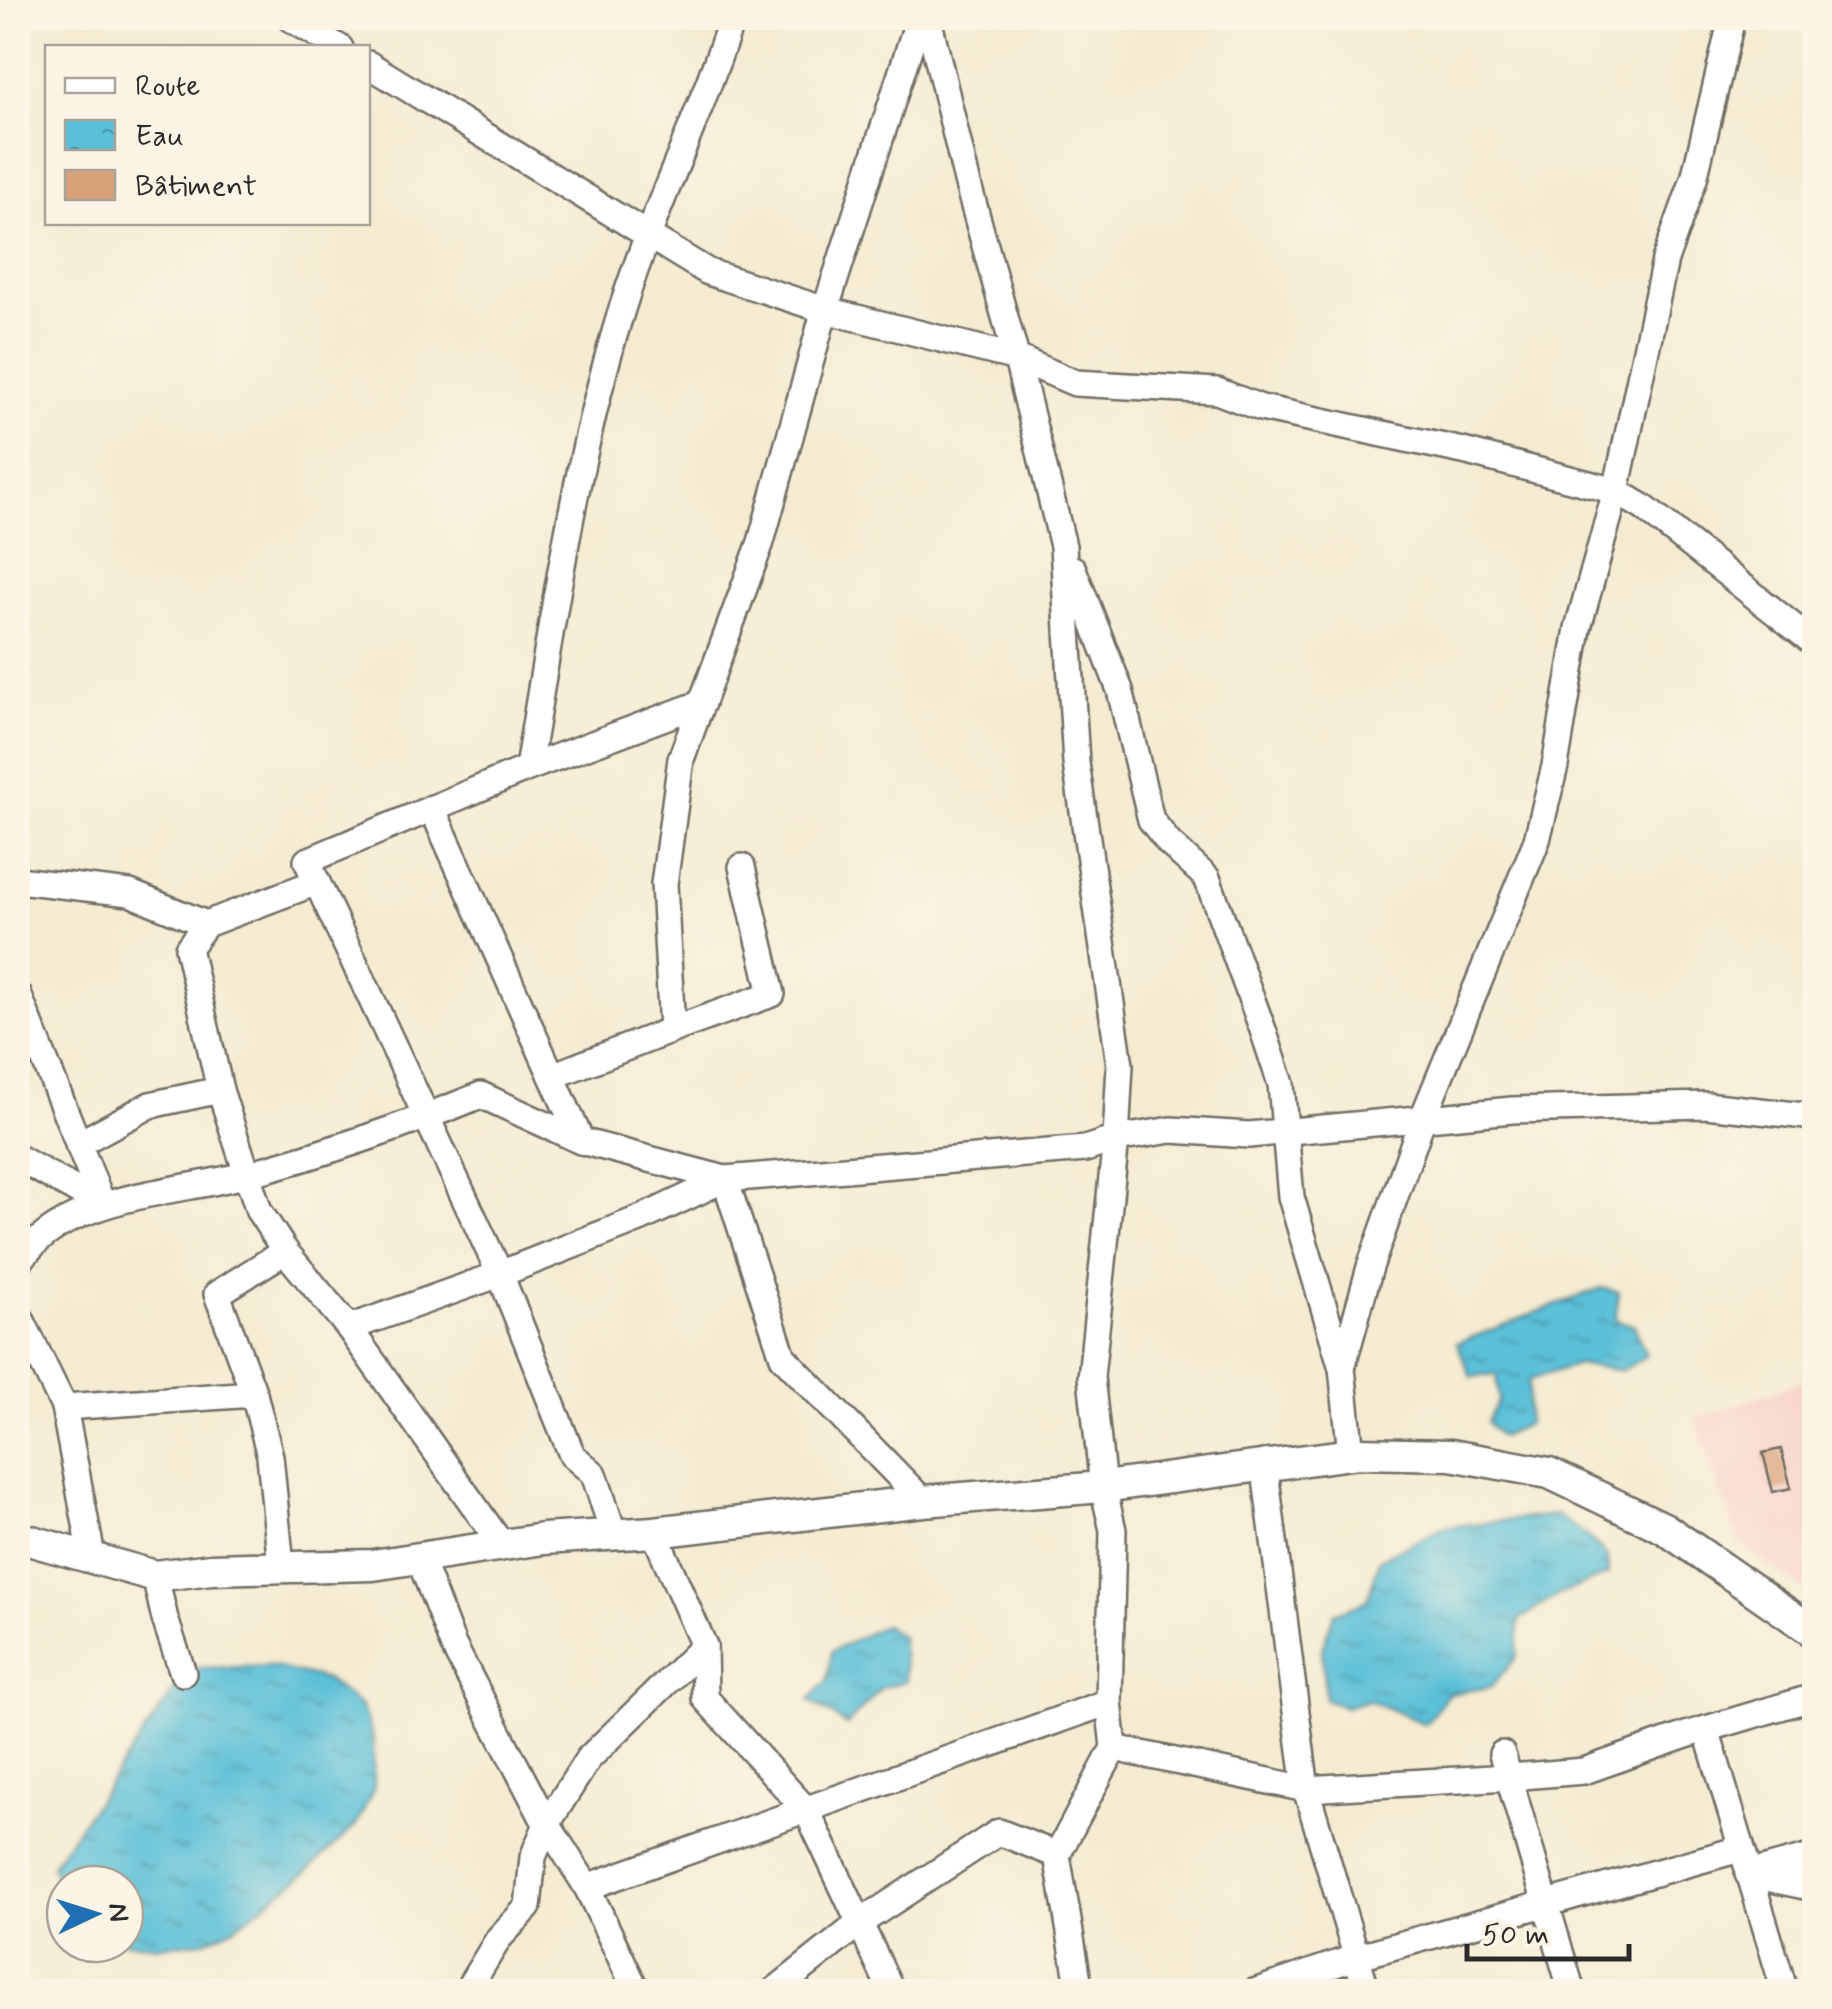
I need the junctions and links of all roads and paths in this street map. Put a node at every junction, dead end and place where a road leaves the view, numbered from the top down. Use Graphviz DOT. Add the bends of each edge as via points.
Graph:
graph roads {
  1 [pos="290,18"];
  2 [pos="732,18"];
  3 [pos="919,18"];
  4 [pos="928,18"];
  5 [pos="1732,18"];
  6 [pos="335,45"];
  7 [pos="370,65"];
  8 [pos="647,233"];
  9 [pos="825,310"];
  10 [pos="1017,358"];
  11 [pos="1616,492"];
  12 [pos="1064,546"];
  13 [pos="1814,643"];
  14 [pos="702,703"];
  15 [pos="528,768"];
  16 [pos="432,808"];
  17 [pos="742,867"];
  18 [pos="18,880"];
  19 [pos="317,882"];
  20 [pos="206,924"];
  21 [pos="18,994"];
  22 [pos="672,1030"];
  23 [pos="552,1076"];
  24 [pos="220,1090"];
  25 [pos="1814,1116"];
  26 [pos="428,1117"];
  27 [pos="1422,1120"];
  28 [pos="1288,1132"];
  29 [pos="1116,1139"];
  30 [pos="582,1141"];
  31 [pos="78,1144"];
  32 [pos="18,1158"];
  33 [pos="247,1175"];
  34 [pos="725,1180"];
  35 [pos="103,1205"];
  36 [pos="285,1251"];
  37 [pos="18,1264"];
  38 [pos="500,1274"];
  39 [pos="18,1312"];
  40 [pos="349,1328"];
  41 [pos="1342,1368"];
  42 [pos="254,1394"];
  43 [pos="64,1407"];
  44 [pos="1351,1454"];
  45 [pos="1264,1463"];
  46 [pos="1103,1487"];
  47 [pos="923,1502"];
  48 [pos="654,1532"];
  49 [pos="614,1535"];
  50 [pos="18,1537"];
  51 [pos="501,1544"];
  52 [pos="92,1556"];
  53 [pos="420,1560"];
  54 [pos="280,1566"];
  55 [pos="155,1576"];
  56 [pos="1814,1632"];
  57 [pos="704,1646"];
  58 [pos="183,1673"];
  59 [pos="1814,1697"];
  60 [pos="1108,1702"];
  61 [pos="1706,1729"];
  62 [pos="1114,1748"];
  63 [pos="1505,1766"];
  64 [pos="1306,1790"];
  65 [pos="807,1811"];
  66 [pos="547,1824"];
  67 [pos="1740,1849"];
  68 [pos="1057,1856"];
  69 [pos="1814,1856"];
  70 [pos="1748,1874"];
  71 [pos="587,1886"];
  72 [pos="1814,1888"];
  73 [pos="1547,1906"];
  74 [pos="861,1922"];
  75 [pos="1356,1957"];
  76 [pos="466,1992"];
  77 [pos="636,1992"];
  78 [pos="774,1992"];
  79 [pos="892,1992"];
  80 [pos="1080,1992"];
  81 [pos="1254,1992"];
  82 [pos="1367,1992"];
  83 [pos="1572,1992"];
  84 [pos="1785,1992"];
  1 -- 6 [label="street"];
  2 -- 8 [label="street"];
  3 -- 9 [label="street"];
  4 -- 10 [label="street"];
  5 -- 11 [label="street" via="1694,179 1666,260"];
  7 -- 8 [label="street"];
  8 -- 9 [label="street" via="708,272"];
  8 -- 15 [label="street" via="580,467"];
  9 -- 10 [label="street"];
  9 -- 14 [label="street" via="761,542"];
  10 -- 11 [label="street" via="1076,383 1217,392"];
  10 -- 12 [label="street"];
  11 -- 13 [label="street"];
  11 -- 27 [label="street" via="1578,628 1537,840"];
  12 -- 28 [label="street" via="1120,690 1151,820 1207,878 1281,1084"];
  12 -- 29 [label="street" via="1076,763 1120,1066"];
  14 -- 15 [label="street"];
  14 -- 22 [label="street" via="681,759 664,884"];
  15 -- 16 [label="street"];
  16 -- 19 [label="street" via="307,861"];
  16 -- 23 [label="street"];
  17 -- 22 [label="street" via="772,994"];
  18 -- 20 [label="street" via="130,893"];
  19 -- 20 [label="street"];
  19 -- 26 [label="street"];
  20 -- 24 [label="street" via="188,948"];
  21 -- 31 [label="street"];
  22 -- 23 [label="street"];
  23 -- 30 [label="street"];
  24 -- 31 [label="street" via="150,1105"];
  24 -- 33 [label="street"];
  25 -- 27 [label="street" via="1706,1105 1512,1110"];
  26 -- 30 [label="street" via="480,1095"];
  26 -- 33 [label="street"];
  26 -- 38 [label="street"];
  27 -- 28 [label="street"];
  27 -- 41 [label="street"];
  28 -- 29 [label="street" via="1171,1130"];
  28 -- 41 [label="street" via="1292,1197"];
  29 -- 34 [label="street" via="1085,1148"];
  29 -- 46 [label="street" via="1091,1376"];
  30 -- 34 [label="street"];
  31 -- 35 [label="street"];
  32 -- 35 [label="street"];
  33 -- 35 [label="street"];
  33 -- 36 [label="street" via="258,1211"];
  34 -- 38 [label="street"];
  34 -- 47 [label="street" via="783,1357"];
  35 -- 37 [label="street" via="44,1234"];
  36 -- 40 [label="street"];
  36 -- 42 [label="street" via="217,1294"];
  38 -- 40 [label="street"];
  38 -- 49 [label="street" via="572,1455 594,1474"];
  39 -- 43 [label="street"];
  40 -- 51 [label="street"];
  41 -- 44 [label="street"];
  42 -- 43 [label="street"];
  42 -- 54 [label="street" via="270,1456"];
  43 -- 52 [label="street"];
  44 -- 45 [label="street"];
  44 -- 56 [label="street" via="1451,1455 1550,1473 1664,1528"];
  45 -- 46 [label="street"];
  45 -- 64 [label="street"];
  46 -- 47 [label="street"];
  46 -- 60 [label="street" via="1114,1530"];
  47 -- 48 [label="street"];
  48 -- 49 [label="street"];
  48 -- 57 [label="street"];
  49 -- 51 [label="street"];
  50 -- 52 [label="street"];
  51 -- 53 [label="street"];
  52 -- 55 [label="street"];
  53 -- 54 [label="street"];
  53 -- 66 [label="street" via="453,1645"];
  54 -- 55 [label="street"];
  55 -- 58 [label="street"];
  57 -- 65 [label="street" via="705,1698"];
  57 -- 66 [label="street" via="588,1759"];
  59 -- 61 [label="street"];
  60 -- 62 [label="street"];
  60 -- 65 [label="street"];
  61 -- 63 [label="street" via="1584,1772"];
  61 -- 67 [label="street"];
  62 -- 64 [label="street"];
  62 -- 68 [label="street"];
  63 -- 64 [label="street"];
  63 -- 73 [label="street"];
  64 -- 75 [label="street"];
  65 -- 71 [label="street"];
  65 -- 74 [label="street"];
  66 -- 71 [label="street"];
  66 -- 76 [label="street" via="533,1857 528,1906"];
  67 -- 70 [label="street"];
  67 -- 73 [label="street"];
  68 -- 74 [label="street" via="999,1832"];
  68 -- 80 [label="street"];
  69 -- 70 [label="street"];
  70 -- 72 [label="street"];
  70 -- 84 [label="street"];
  71 -- 77 [label="street"];
  73 -- 75 [label="street"];
  73 -- 83 [label="street"];
  74 -- 78 [label="street"];
  74 -- 79 [label="street"];
  75 -- 81 [label="street"];
  75 -- 82 [label="street"];
}
